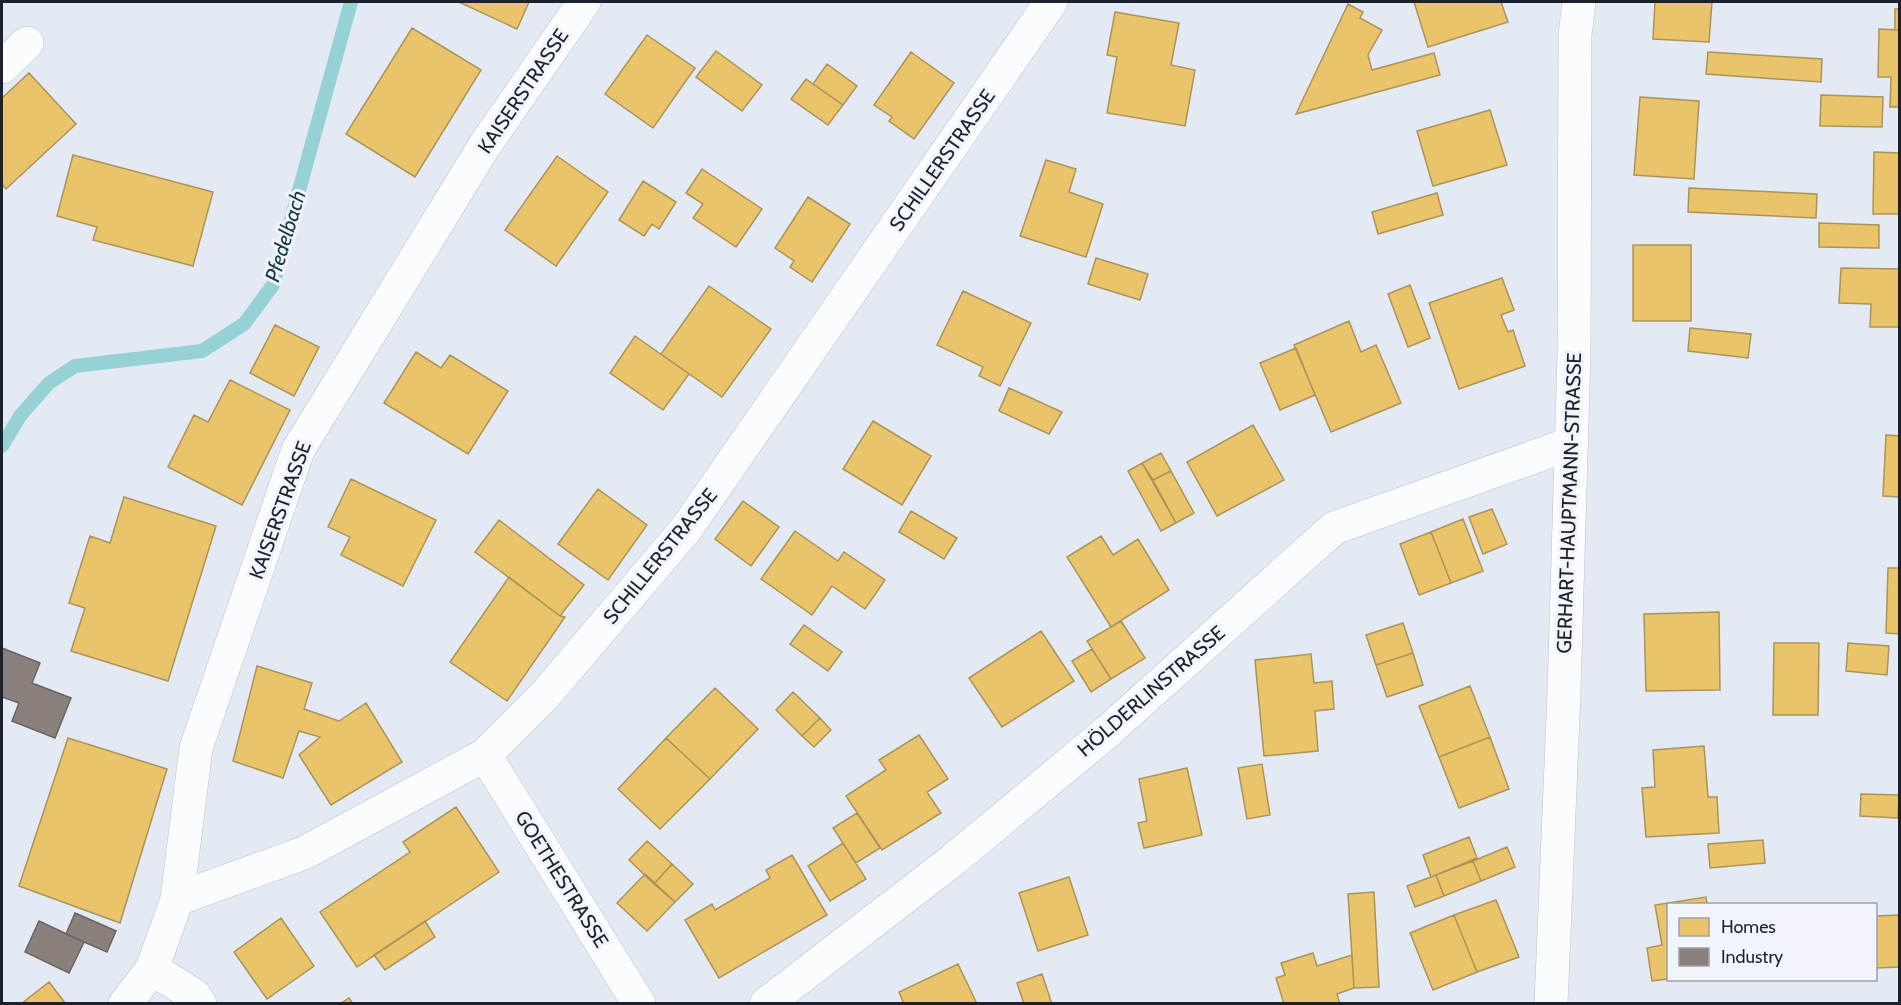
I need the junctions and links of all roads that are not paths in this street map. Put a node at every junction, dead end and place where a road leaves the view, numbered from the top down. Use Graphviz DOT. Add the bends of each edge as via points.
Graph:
graph roads {
  1 [pos="584,2"];
  2 [pos="1051,2"];
  3 [pos="1579,2"];
  4 [pos="27,43"];
  5 [pos="2,67"];
  6 [pos="1570,444"];
  7 [pos="485,755"];
  8 [pos="177,898"];
  9 [pos="152,969"];
  10 [pos="125,1004"];
  11 [pos="200,1004"];
  12 [pos="639,1004"];
  13 [pos="766,1004"];
  14 [pos="1551,1004"];
  1 -- 8 [label="street, KAISERSTRASSE" via="485,145 298,450 196,748"];
  2 -- 7 [label="street, SCHILLERSTRASSE" via="686,529 544,695"];
  3 -- 6 [label="street, GERHART-HAUPTMANN-STRASSE" via="1575,35"];
  4 -- 5 [label="street"];
  6 -- 13 [label="street, HÖLDERLINSTRASSE" via="1334,528 1107,732 953,860"];
  6 -- 14 [label="street, GERHART-HAUPTMANN-STRASSE"];
  7 -- 8 [label="street, SCHILLERSTRASSE" via="304,853"];
  7 -- 12 [label="street, GOETHESTRASSE"];
  8 -- 9 [label="street, KAISERSTRASSE"];
  9 -- 10 [label="street, KAISERSTRASSE"];
  9 -- 11 [label="street" via="194,995"];
}
